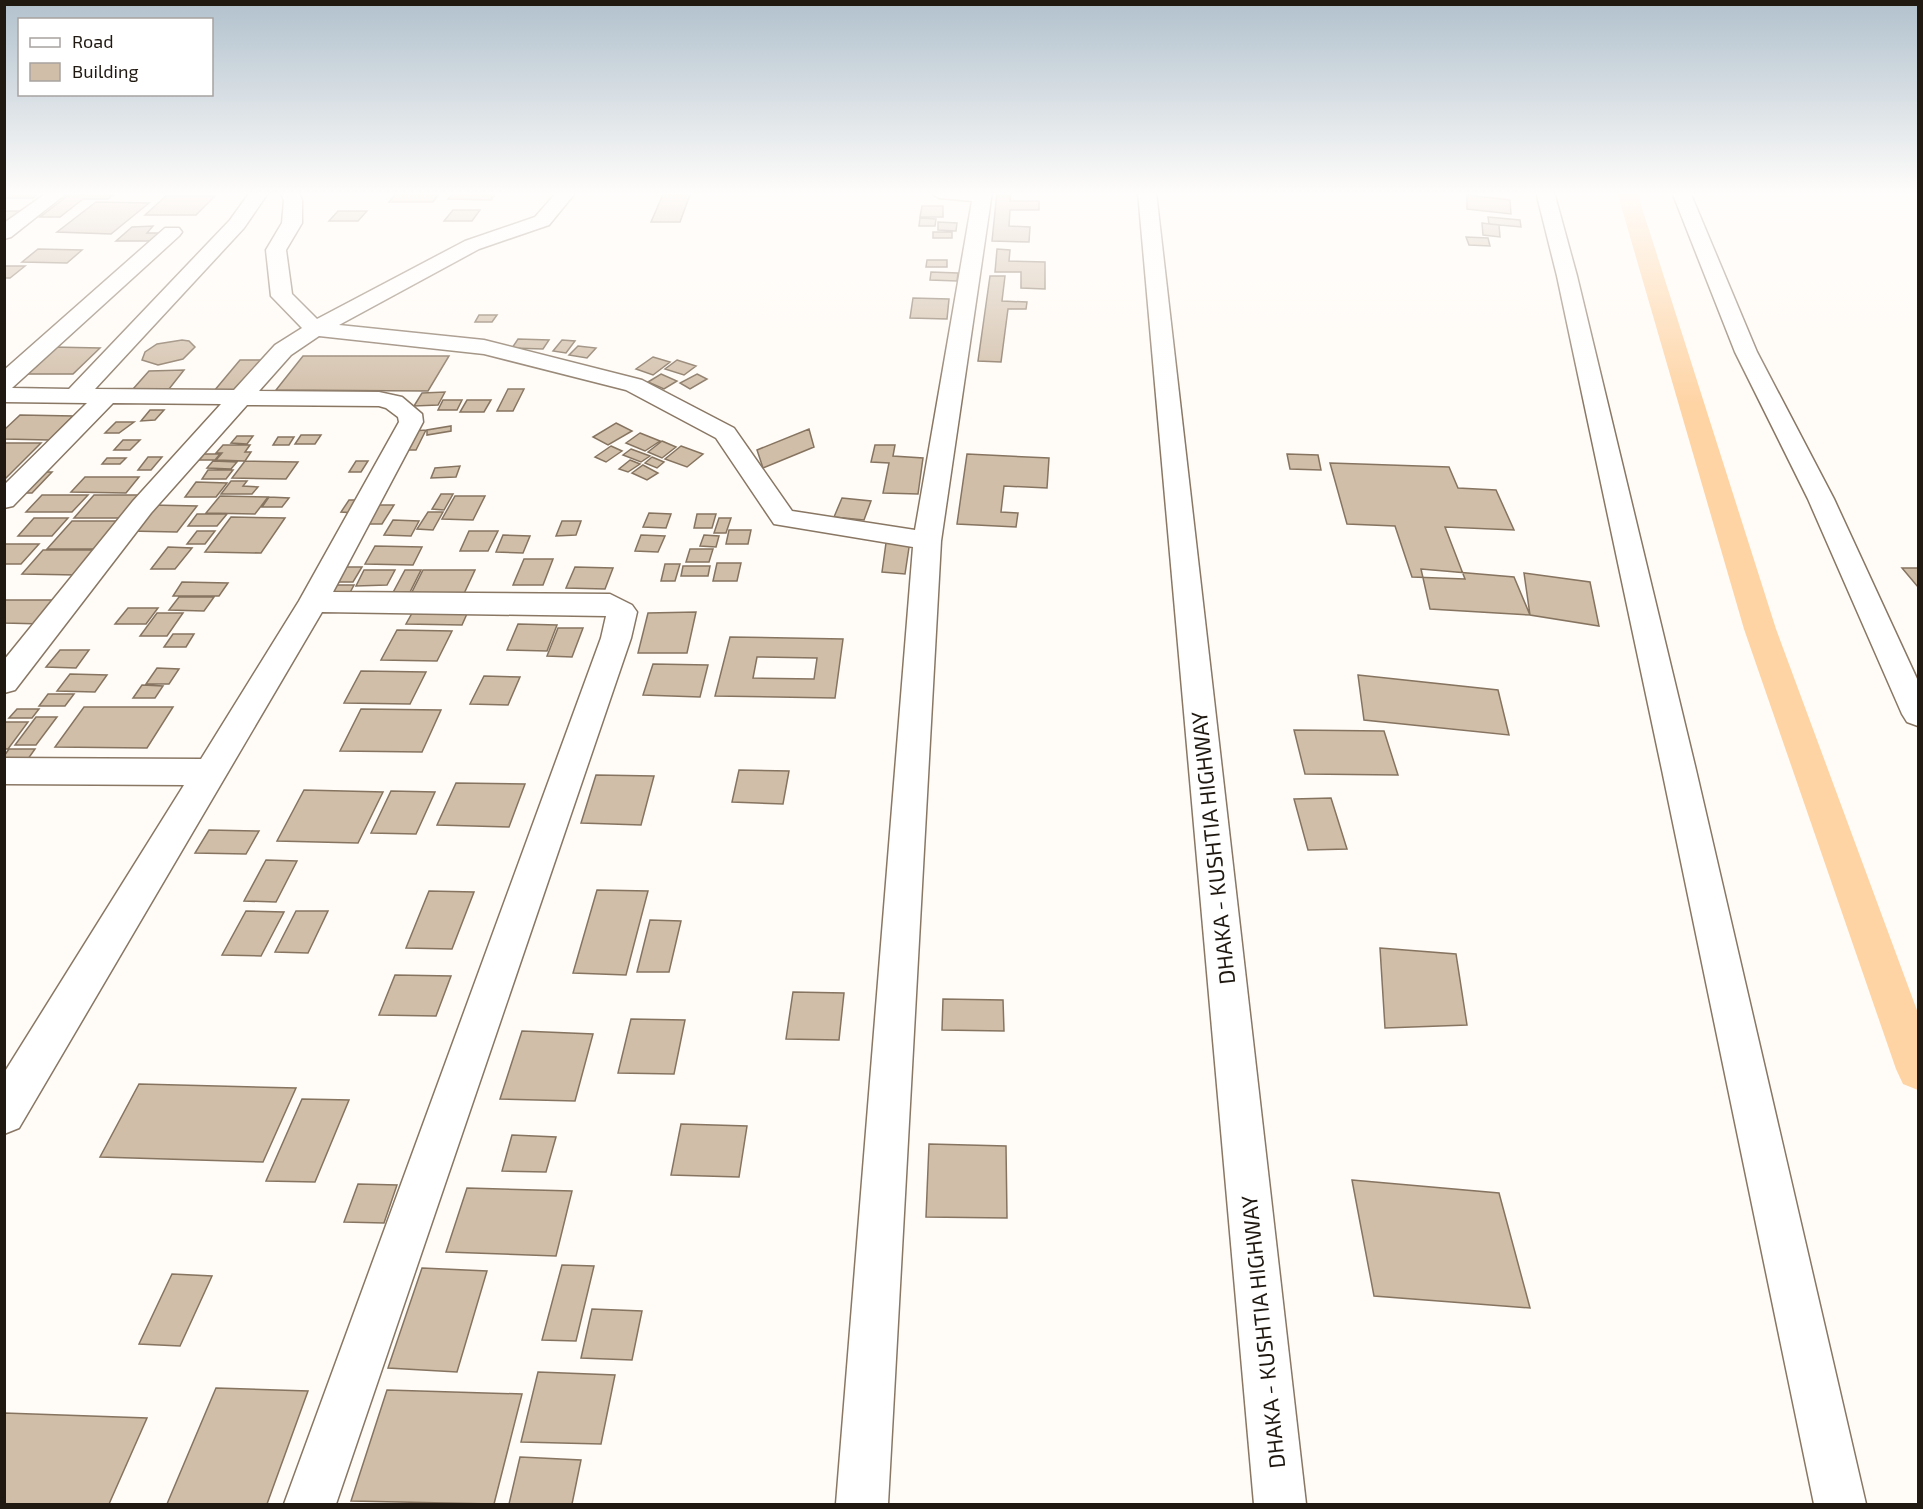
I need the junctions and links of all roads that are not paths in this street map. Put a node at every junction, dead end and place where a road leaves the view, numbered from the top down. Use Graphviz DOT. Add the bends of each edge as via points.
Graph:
graph roads {
  1 [pos="138,262"];
  2 [pos="201,262"];
  3 [pos="278,262"];
  4 [pos="439,262"];
  5 [pos="971,262"];
  6 [pos="1154,262"];
  7 [pos="1563,262"];
  8 [pos="1710,262"];
  9 [pos="315,329"];
  10 [pos="4,383"];
  11 [pos="4,395"];
  12 [pos="75,396"];
  13 [pos="107,396"];
  14 [pos="239,397"];
  15 [pos="4,500"];
  16 [pos="927,541"];
  17 [pos="313,602"];
  18 [pos="4,682"];
  19 [pos="1918,714"];
  20 [pos="4,771"];
  21 [pos="210,771"];
  22 [pos="4,1113"];
  23 [pos="310,1504"];
  24 [pos="862,1504"];
  25 [pos="1280,1504"];
  26 [pos="1840,1504"];
  1 -- 10 [label="street"];
  2 -- 12 [label="street"];
  3 -- 9 [label="street" via="282,296"];
  4 -- 9 [label="street"];
  5 -- 16 [label="street"];
  6 -- 25 [label="street, DHAKA - KUSHTIA HIGHWAY"];
  7 -- 26 [label="street"];
  8 -- 19 [label="street" via="1746,352 1821,499"];
  9 -- 14 [label="street" via="276,356"];
  9 -- 16 [label="street" via="484,347 634,385 724,433 783,518"];
  11 -- 12 [label="street"];
  12 -- 13 [label="street"];
  13 -- 14 [label="street"];
  13 -- 15 [label="street"];
  14 -- 17 [label="street" via="379,399 394,402 410,414 411,422 390,463"];
  14 -- 18 [label="street" via="142,507"];
  16 -- 24 [label="street"];
  17 -- 21 [label="street"];
  17 -- 23 [label="street" via="610,604 622,612"];
  20 -- 21 [label="street"];
  21 -- 22 [label="street"];
}
